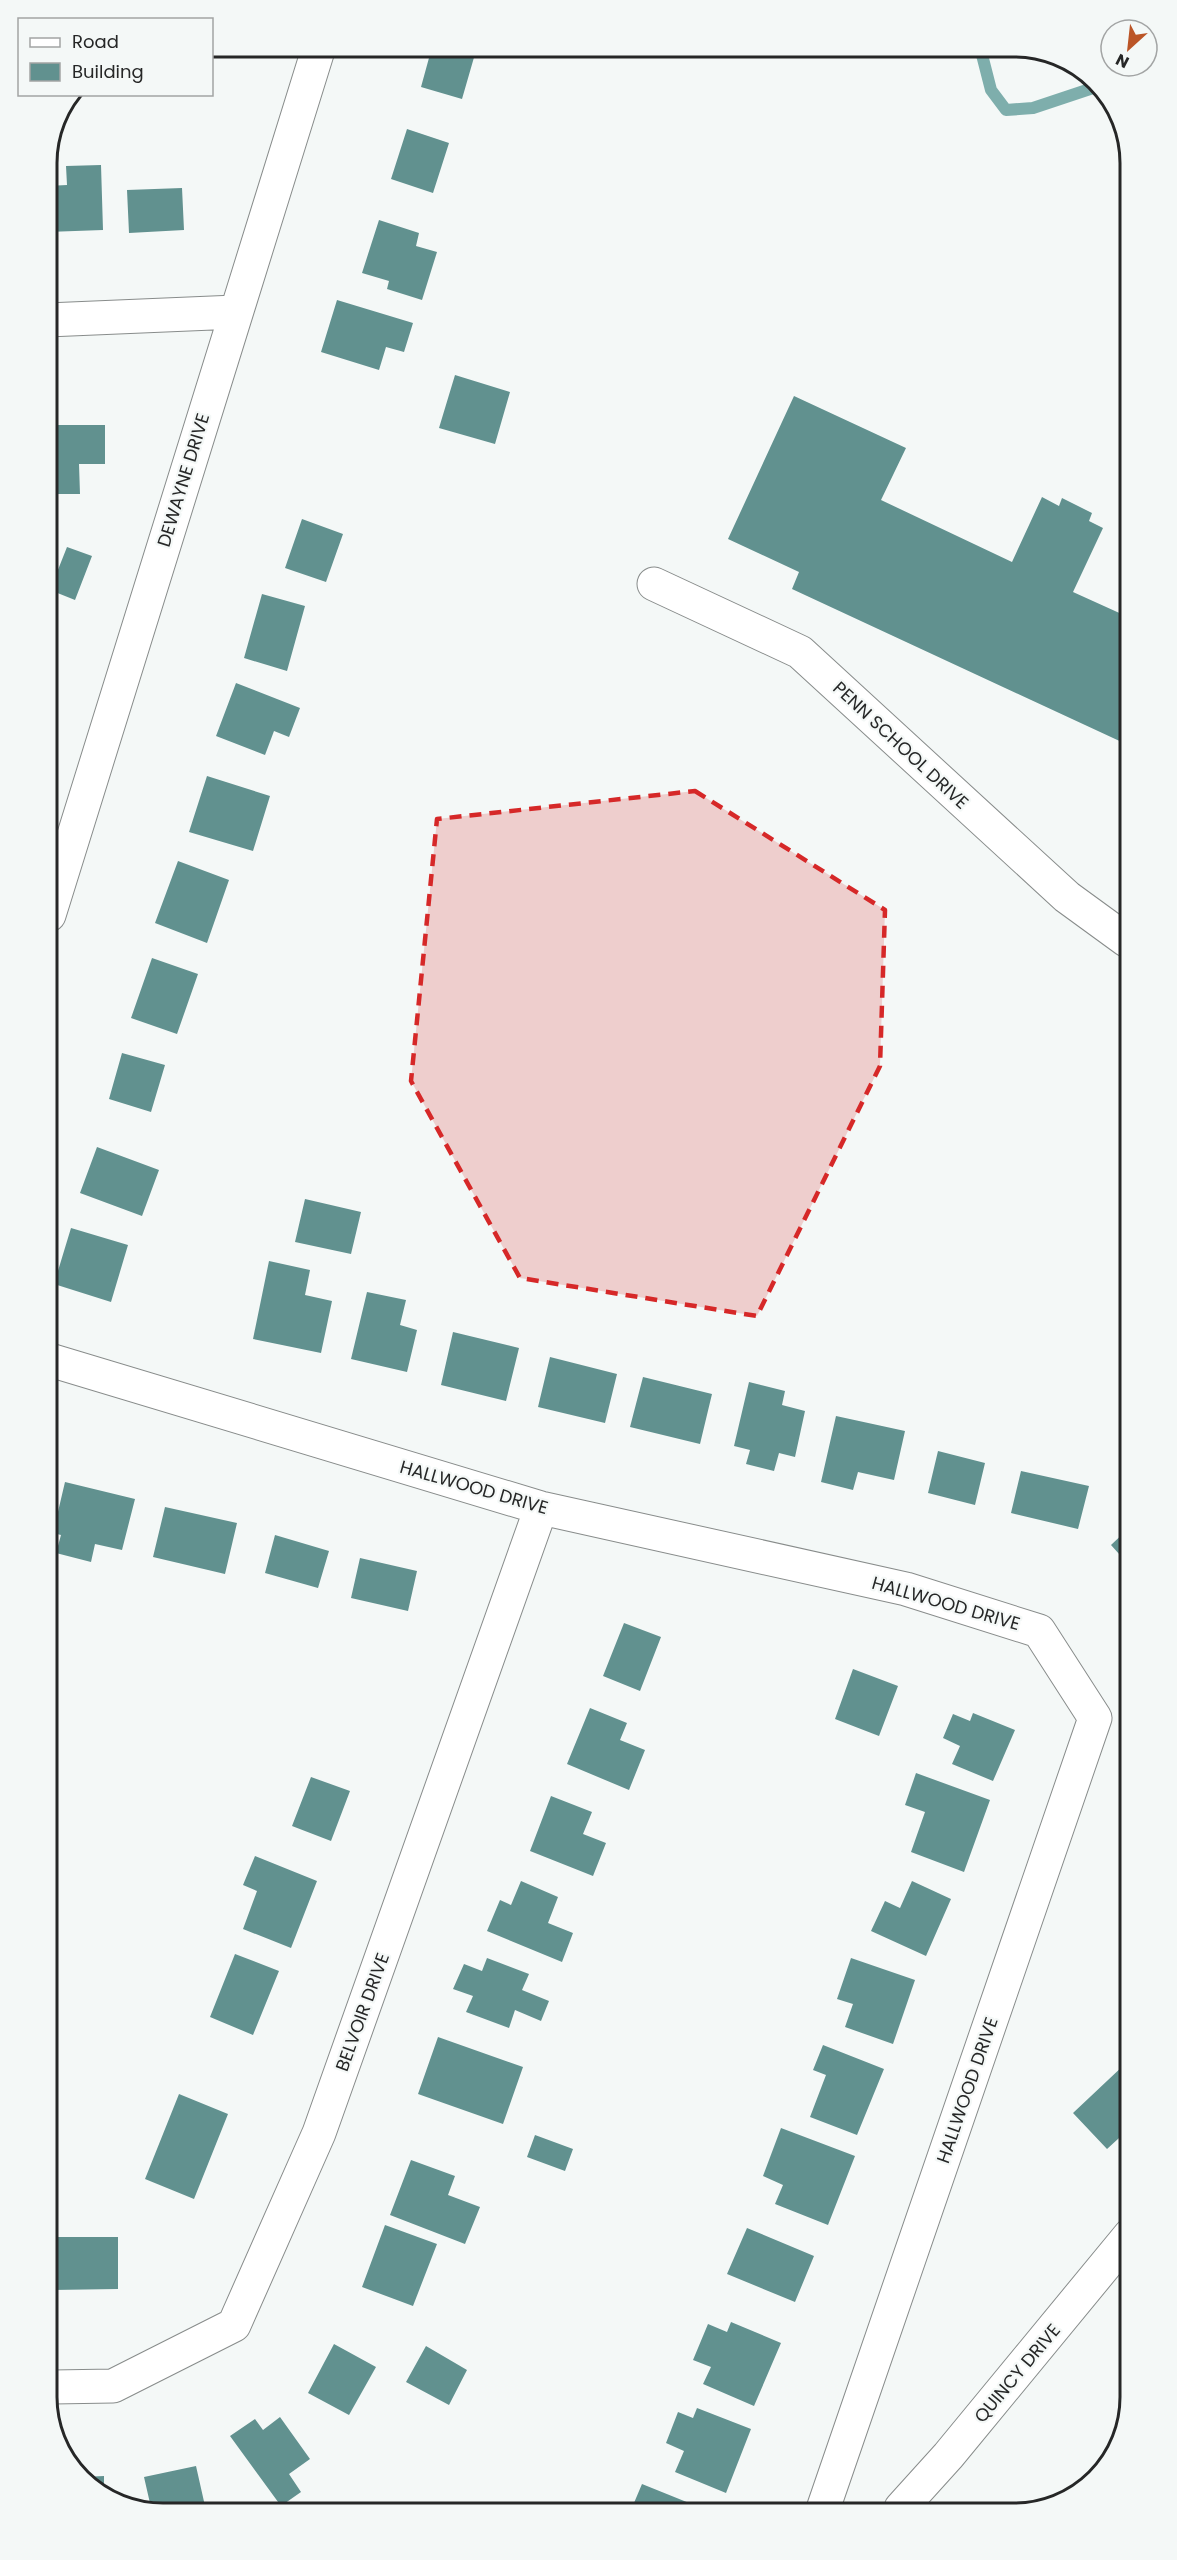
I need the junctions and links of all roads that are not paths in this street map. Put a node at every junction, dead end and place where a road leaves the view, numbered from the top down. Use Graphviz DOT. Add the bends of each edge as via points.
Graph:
graph roads {
  1 [pos="316,57"];
  2 [pos="236,312"];
  3 [pos="57,320"];
  4 [pos="654,584"];
  5 [pos="57,889"];
  6 [pos="1120,936"];
  7 [pos="57,1362"];
  8 [pos="541,1508"];
  9 [pos="1120,2247"];
  10 [pos="57,2387"];
  11 [pos="825,2503"];
  12 [pos="906,2503"];
  1 -- 2 [label="street, DEWAYNE DRIVE"];
  2 -- 3 [label="street"];
  2 -- 5 [label="street, DEWAYNE DRIVE"];
  4 -- 6 [label="street, PENN SCHOOL DRIVE" via="800,652 1067,897"];
  7 -- 8 [label="street, HALLWOOD DRIVE"];
  8 -- 10 [label="street, BELVOIR DRIVE" via="319,2133 234,2325 113,2386"];
  8 -- 11 [label="street, HALLWOOD DRIVE" via="906,1589 1039,1631 1095,1718"];
  9 -- 12 [label="street, QUINCY DRIVE"];
}
